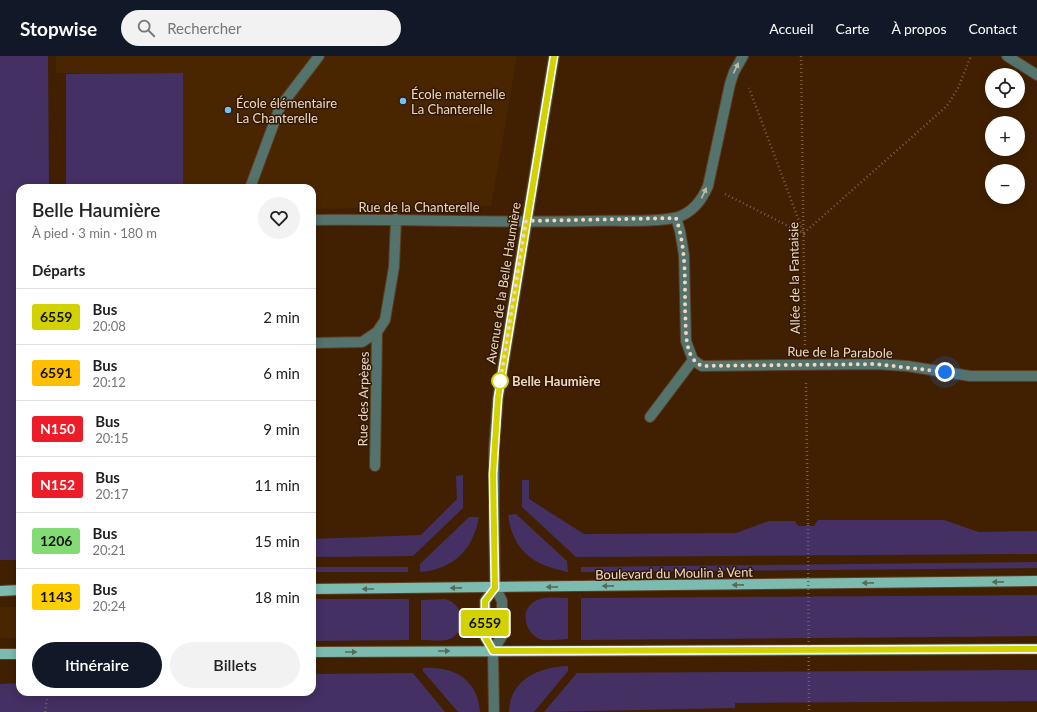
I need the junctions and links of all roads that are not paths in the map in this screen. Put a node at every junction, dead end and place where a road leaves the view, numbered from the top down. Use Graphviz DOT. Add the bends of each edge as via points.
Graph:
graph roads {
  1 [pos="319,56"];
  2 [pos="554,56"];
  3 [pos="1006,56"];
  4 [pos="741,59"];
  5 [pos="1037,75"];
  6 [pos="251,184"];
  7 [pos="676,218"];
  8 [pos="396,219"];
  9 [pos="316,220"];
  10 [pos="526,221"];
  11 [pos="377,332"];
  12 [pos="316,343"];
  13 [pos="693,360"];
  14 [pos="1037,376"];
  15 [pos="650,417"];
  16 [pos="375,466"];
  17 [pos="1037,581"];
  18 [pos="495,588"];
  19 [pos="316,589"];
  20 [pos="0,590"];
  21 [pos="16,590"];
  22 [pos="1037,649"];
  23 [pos="493,651"];
  24 [pos="316,652"];
  25 [pos="0,654"];
  26 [pos="16,654"];
  27 [pos="494,712"];
  1 -- 6 [label="street" via="280,107"];
  2 -- 10 [label="street, Avenue de la Belle Haumière"];
  3 -- 5 [label="street"];
  7 -- 4 [label="street, one-way" via="694,208 703,198 708,186 730,84"];
  7 -- 10 [label="street"];
  7 -- 13 [label="street" via="684,255 686,341"];
  8 -- 9 [label="street, Rue de la Chanterelle"];
  8 -- 10 [label="street, Rue de la Chanterelle"];
  8 -- 11 [label="street, Rue des Arpèges" via="394,266 385,320"];
  10 -- 18 [label="street, Avenue de la Belle Haumière" via="495,426"];
  11 -- 12 [label="street, Rue des Arpèges" via="362,342"];
  11 -- 16 [label="street, Rue des Arpèges"];
  13 -- 14 [label="street, Rue de la Parabole" via="702,366 876,364 970,376"];
  13 -- 15 [label="street"];
  17 -- 18 [label="main road, Boulevard du Moulin à Vent, one-way"];
  18 -- 19 [label="main road, Boulevard du Moulin à Vent, one-way"];
  18 -- 23 [label="street" via="502,601 502,636"];
  18 -- 23 [label="street" via="485,601 485,637"];
  20 -- 21 [label="main road"];
  22 -- 23 [label="main road"];
  24 -- 23 [label="main road, one-way"];
  23 -- 27 [label="street"];
  25 -- 26 [label="main road"];
}
